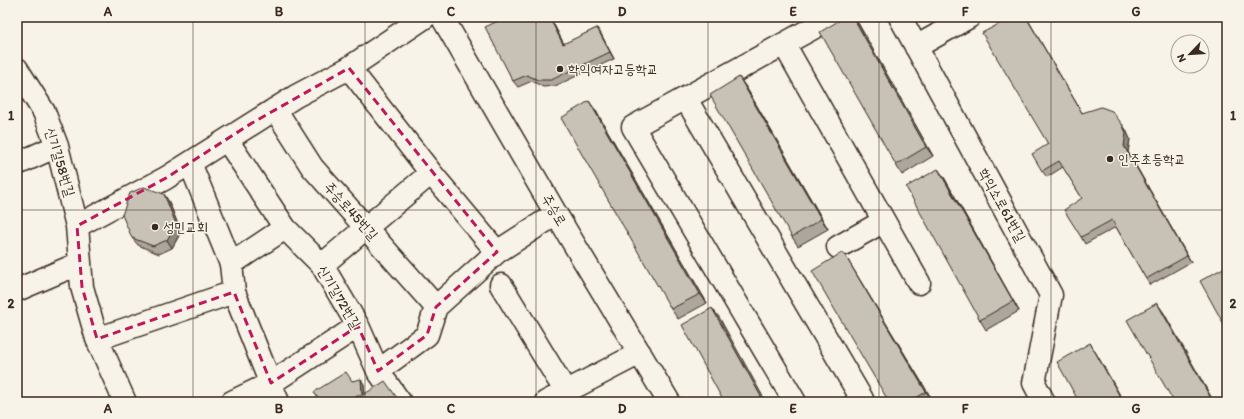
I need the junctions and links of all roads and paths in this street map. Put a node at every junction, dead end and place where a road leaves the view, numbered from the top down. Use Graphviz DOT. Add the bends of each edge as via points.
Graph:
graph roads {
  1 [pos="425,17"];
  2 [pos="442,17"];
  3 [pos="833,17"];
  4 [pos="900,17"];
  5 [pos="969,17"];
  6 [pos="784,44"];
  7 [pos="916,47"];
  8 [pos="350,68"];
  9 [pos="17,69"];
  10 [pos="686,99"];
  11 [pos="275,109"];
  12 [pos="227,140"];
  13 [pos="57,146"];
  14 [pos="190,163"];
  15 [pos="17,164"];
  16 [pos="431,173"];
  17 [pos="556,214"];
  18 [pos="884,221"];
  19 [pos="77,226"];
  20 [pos="365,227"];
  21 [pos="285,228"];
  22 [pos="838,247"];
  23 [pos="497,252"];
  24 [pos="80,263"];
  25 [pos="231,264"];
  26 [pos="322,265"];
  27 [pos="919,283"];
  28 [pos="501,285"];
  29 [pos="17,290"];
  30 [pos="234,292"];
  31 [pos="436,307"];
  32 [pos="358,326"];
  33 [pos="97,339"];
  34 [pos="640,353"];
  35 [pos="378,371"];
  36 [pos="275,392"];
  37 [pos="566,392"];
  38 [pos="125,402"];
  39 [pos="232,402"];
  40 [pos="400,402"];
  41 [pos="546,402"];
  42 [pos="669,402"];
  43 [pos="795,402"];
  44 [pos="856,402"];
  45 [pos="1044,402"];
  1 -- 8 [label="street"];
  2 -- 17 [label="street, 주승로"];
  3 -- 6 [label="street"];
  4 -- 7 [label="street, 학익소로61번길"];
  5 -- 7 [label="street"];
  6 -- 18 [label="street"];
  6 -- 43 [label="street" via="633,128"];
  7 -- 45 [label="street, 학익소로61번길" via="1051,295 1034,383"];
  8 -- 11 [label="street"];
  8 -- 16 [label="street"];
  9 -- 13 [label="street, 신기길58번길" via="44,112"];
  10 -- 44 [label="street" via="862,399"];
  11 -- 12 [label="street"];
  11 -- 20 [label="street, 주승로45번길" via="312,168"];
  12 -- 14 [label="street"];
  12 -- 21 [label="street, 신기길72번길"];
  13 -- 15 [label="street"];
  13 -- 19 [label="street, 신기길58번길"];
  14 -- 19 [label="street"];
  14 -- 25 [label="street"];
  16 -- 20 [label="street"];
  16 -- 23 [label="street"];
  17 -- 23 [label="street"];
  17 -- 34 [label="street, 주승로"];
  18 -- 22 [label="street"];
  18 -- 27 [label="street"];
  19 -- 24 [label="street, 신기길58번길"];
  20 -- 26 [label="street"];
  20 -- 31 [label="street, 주승로45번길"];
  21 -- 25 [label="street"];
  21 -- 26 [label="street, 신기길72번길"];
  23 -- 31 [label="street"];
  24 -- 29 [label="street"];
  24 -- 33 [label="street, 신기길58번길" via="82,287"];
  25 -- 30 [label="street"];
  26 -- 32 [label="street, 신기길72번길"];
  28 -- 37 [label="street"];
  30 -- 33 [label="street"];
  30 -- 36 [label="street"];
  31 -- 35 [label="street" via="428,335"];
  32 -- 35 [label="street, 신기길72번길"];
  32 -- 36 [label="street"];
  33 -- 38 [label="street, 신기길58번길"];
  34 -- 37 [label="street"];
  34 -- 42 [label="street, 주승로"];
  35 -- 40 [label="street, 신기길72번길"];
  36 -- 39 [label="street"];
  37 -- 41 [label="street"];
}
